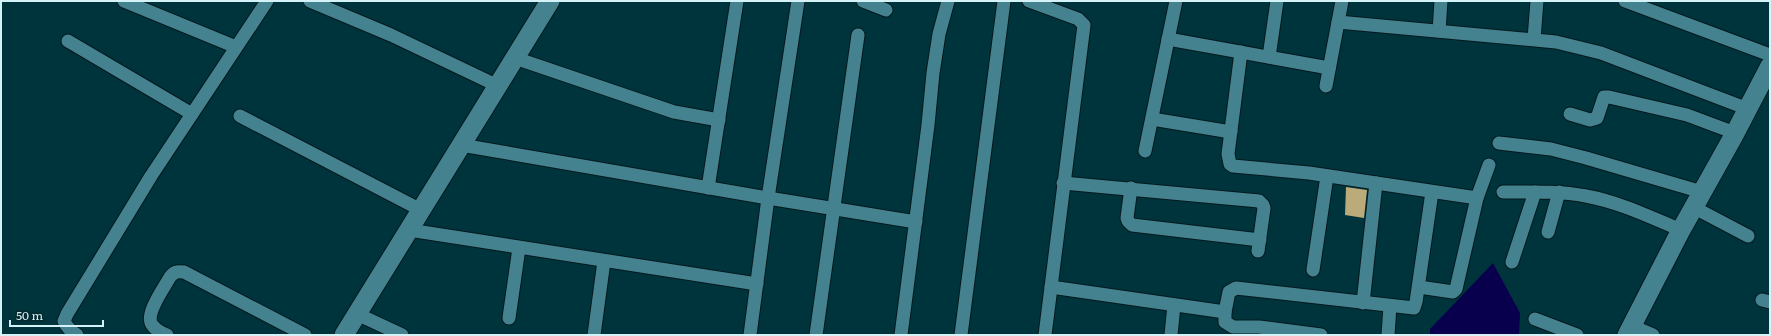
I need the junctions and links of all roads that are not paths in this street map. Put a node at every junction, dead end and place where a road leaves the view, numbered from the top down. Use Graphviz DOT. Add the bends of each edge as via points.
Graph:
graph roads {
  1 [pos="124,1"];
  2 [pos="267,1"];
  3 [pos="310,1"];
  4 [pos="550,1"];
  5 [pos="737,1"];
  6 [pos="798,1"];
  7 [pos="863,1"];
  8 [pos="948,1"];
  9 [pos="1004,1"];
  10 [pos="1029,1"];
  11 [pos="1176,1"];
  12 [pos="1277,1"];
  13 [pos="1342,1"];
  14 [pos="1441,1"];
  15 [pos="1537,1"];
  16 [pos="1625,1"];
  17 [pos="1045,4"];
  18 [pos="886,10"];
  19 [pos="1338,22"];
  20 [pos="1439,31"];
  21 [pos="858,35"];
  22 [pos="1168,39"];
  23 [pos="1534,39"];
  24 [pos="68,41"];
  25 [pos="236,47"];
  26 [pos="1241,52"];
  27 [pos="1770,55"];
  28 [pos="1269,57"];
  29 [pos="515,58"];
  30 [pos="1770,66"];
  31 [pos="1329,68"];
  32 [pos="498,86"];
  33 [pos="1326,86"];
  34 [pos="1748,109"];
  35 [pos="192,114"];
  36 [pos="1570,114"];
  37 [pos="240,116"];
  38 [pos="1152,119"];
  39 [pos="719,120"];
  40 [pos="1231,132"];
  41 [pos="1735,133"];
  42 [pos="1499,143"];
  43 [pos="461,145"];
  44 [pos="1145,151"];
  45 [pos="1489,165"];
  46 [pos="1327,176"];
  47 [pos="1064,183"];
  48 [pos="1376,183"];
  49 [pos="708,188"];
  50 [pos="1131,188"];
  51 [pos="1432,192"];
  52 [pos="1503,192"];
  53 [pos="1535,192"];
  54 [pos="1559,192"];
  55 [pos="768,198"];
  56 [pos="1477,198"];
  57 [pos="1697,199"];
  58 [pos="835,209"];
  59 [pos="421,210"];
  60 [pos="916,222"];
  61 [pos="409,230"];
  62 [pos="1681,230"];
  63 [pos="1548,232"];
  64 [pos="1748,236"];
  65 [pos="519,248"];
  66 [pos="604,261"];
  67 [pos="1512,262"];
  68 [pos="1314,270"];
  69 [pos="757,284"];
  70 [pos="1051,287"];
  71 [pos="1419,287"];
  72 [pos="1362,303"];
  73 [pos="1174,305"];
  74 [pos="1390,306"];
  75 [pos="1225,312"];
  76 [pos="357,314"];
  77 [pos="509,318"];
  78 [pos="1535,319"];
  79 [pos="1629,330"];
  80 [pos="77,335"];
  81 [pos="167,335"];
  82 [pos="305,335"];
  83 [pos="344,335"];
  84 [pos="402,335"];
  85 [pos="594,335"];
  86 [pos="750,335"];
  87 [pos="816,335"];
  88 [pos="901,335"];
  89 [pos="961,335"];
  90 [pos="1045,335"];
  91 [pos="1170,335"];
  92 [pos="1321,335"];
  93 [pos="1388,335"];
  94 [pos="1577,335"];
  95 [pos="1653,335"];
  1 -- 25 [label="street"];
  2 -- 25 [label="street"];
  3 -- 32 [label="street" via="391,35"];
  4 -- 29 [label="street"];
  5 -- 39 [label="street"];
  6 -- 55 [label="street"];
  7 -- 18 [label="street"];
  8 -- 60 [label="street" via="939,34 933,73"];
  9 -- 89 [label="street"];
  10 -- 17 [label="street"];
  11 -- 22 [label="street"];
  12 -- 28 [label="street"];
  13 -- 19 [label="street"];
  14 -- 20 [label="street"];
  15 -- 23 [label="street"];
  16 -- 27 [label="street"];
  17 -- 47 [label="street" via="1078,18 1084,24"];
  19 -- 20 [label="street"];
  19 -- 31 [label="street"];
  20 -- 23 [label="street"];
  21 -- 58 [label="street"];
  22 -- 26 [label="street"];
  22 -- 38 [label="street"];
  23 -- 34 [label="street" via="1601,54"];
  24 -- 35 [label="street"];
  25 -- 35 [label="street"];
  26 -- 28 [label="street"];
  26 -- 40 [label="street"];
  28 -- 31 [label="street"];
  29 -- 32 [label="street"];
  29 -- 39 [label="street" via="674,112"];
  30 -- 34 [label="street"];
  31 -- 33 [label="street"];
  32 -- 43 [label="street"];
  34 -- 41 [label="street"];
  35 -- 80 [label="street" via="67,314 64,321 66,326"];
  36 -- 41 [label="street" via="1590,120 1597,118 1602,100 1609,97 1687,115"];
  37 -- 59 [label="street"];
  38 -- 40 [label="street"];
  38 -- 44 [label="street"];
  39 -- 49 [label="street"];
  40 -- 46 [label="street" via="1228,160 1234,166"];
  41 -- 57 [label="street"];
  42 -- 57 [label="street" via="1551,149 1586,158"];
  43 -- 49 [label="street"];
  43 -- 59 [label="street"];
  45 -- 56 [label="street"];
  46 -- 48 [label="street"];
  46 -- 68 [label="street"];
  47 -- 50 [label="street"];
  47 -- 70 [label="street"];
  48 -- 51 [label="street"];
  48 -- 72 [label="street"];
  49 -- 55 [label="street"];
  50 -- 50 [label="street" via="1259,201 1264,208 1259,245 1132,225 1128,221"];
  51 -- 56 [label="street"];
  51 -- 71 [label="street"];
  52 -- 53 [label="street"];
  53 -- 54 [label="street"];
  53 -- 67 [label="street"];
  54 -- 62 [label="street" via="1610,202"];
  54 -- 63 [label="street"];
  55 -- 58 [label="street"];
  55 -- 69 [label="street"];
  56 -- 71 [label="street" via="1456,289 1453,292"];
  57 -- 62 [label="street"];
  57 -- 64 [label="street"];
  58 -- 60 [label="street"];
  58 -- 87 [label="street"];
  59 -- 61 [label="street"];
  60 -- 88 [label="street"];
  61 -- 65 [label="street"];
  61 -- 76 [label="street"];
  62 -- 79 [label="street"];
  65 -- 66 [label="street"];
  65 -- 77 [label="street"];
  66 -- 69 [label="street"];
  66 -- 85 [label="street"];
  69 -- 86 [label="street"];
  70 -- 73 [label="street"];
  70 -- 90 [label="street"];
  71 -- 74 [label="street" via="1414,308"];
  72 -- 74 [label="street"];
  72 -- 75 [label="street" via="1236,288 1229,292"];
  73 -- 75 [label="street"];
  73 -- 91 [label="street"];
  74 -- 93 [label="street"];
  75 -- 92 [label="street" via="1225,322 1233,327 1259,327"];
  76 -- 83 [label="street"];
  76 -- 84 [label="street"];
  78 -- 94 [label="street"];
  79 -- 95 [label="street"];
  81 -- 82 [label="street" via="152,326 149,319 151,311 170,277 174,273 184,272"];
}
